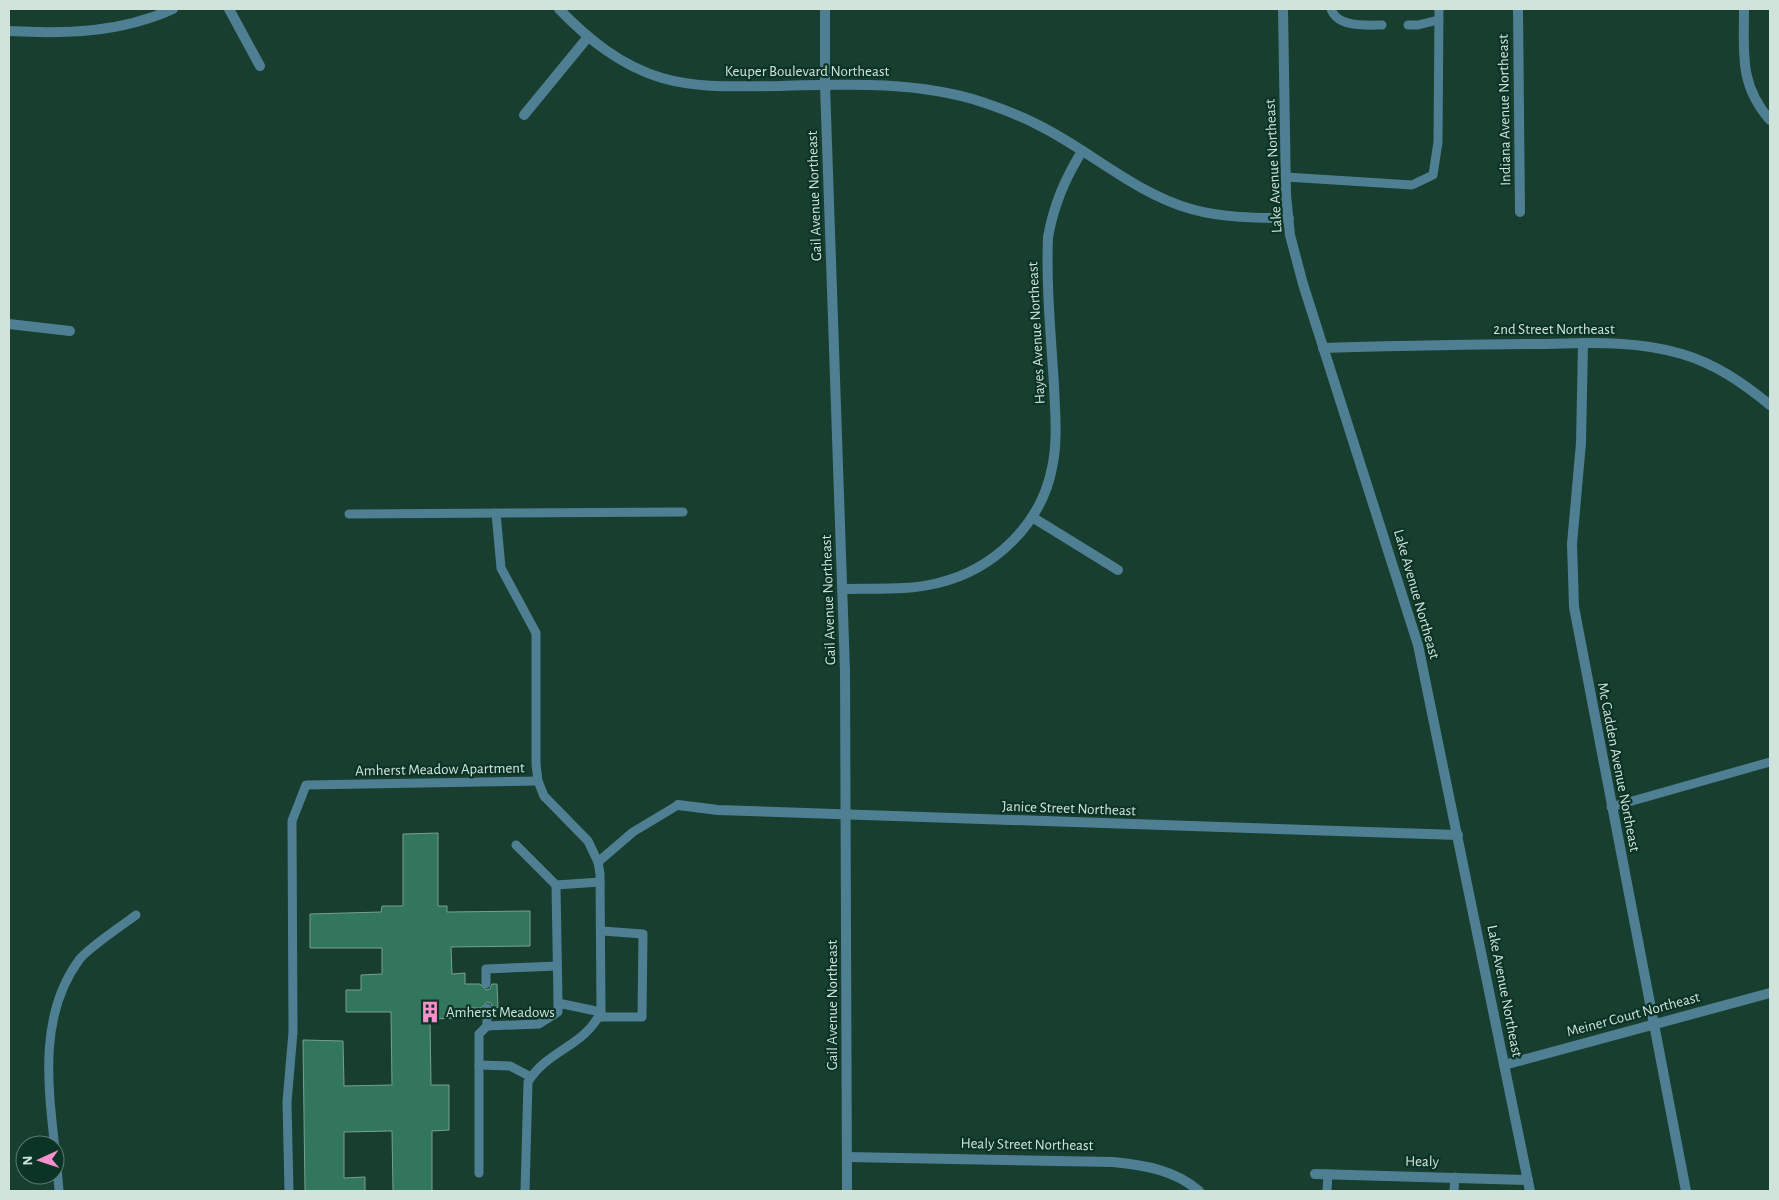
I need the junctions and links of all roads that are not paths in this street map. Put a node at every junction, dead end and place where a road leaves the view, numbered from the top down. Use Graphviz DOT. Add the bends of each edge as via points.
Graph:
graph roads {
  1 [pos="173,9"];
  2 [pos="229,9"];
  3 [pos="559,9"];
  4 [pos="826,9"];
  5 [pos="1283,9"];
  6 [pos="1332,9"];
  7 [pos="1439,9"];
  8 [pos="1518,9"];
  9 [pos="1744,9"];
  10 [pos="1438,20"];
  11 [pos="1382,25"];
  12 [pos="1408,25"];
  13 [pos="9,31"];
  14 [pos="588,37"];
  15 [pos="260,66"];
  16 [pos="825,85"];
  17 [pos="524,115"];
  18 [pos="1770,120"];
  19 [pos="1082,151"];
  20 [pos="1286,177"];
  21 [pos="1520,212"];
  22 [pos="1289,218"];
  23 [pos="9,324"];
  24 [pos="70,331"];
  25 [pos="1583,344"];
  26 [pos="1324,348"];
  27 [pos="1770,404"];
  28 [pos="683,512"];
  29 [pos="496,513"];
  30 [pos="349,514"];
  31 [pos="1032,517"];
  32 [pos="1118,570"];
  33 [pos="843,589"];
  34 [pos="1770,762"];
  35 [pos="538,781"];
  36 [pos="678,805"];
  37 [pos="1611,807"];
  38 [pos="846,815"];
  39 [pos="1458,835"];
  40 [pos="516,845"];
  41 [pos="598,862"];
  42 [pos="600,882"];
  43 [pos="556,885"];
  44 [pos="136,914"];
  45 [pos="602,931"];
  46 [pos="557,966"];
  47 [pos="486,984"];
  48 [pos="1770,993"];
  49 [pos="558,1004"];
  50 [pos="487,1008"];
  51 [pos="600,1015"];
  52 [pos="1654,1023"];
  53 [pos="487,1026"];
  54 [pos="480,1065"];
  55 [pos="1504,1065"];
  56 [pos="531,1077"];
  57 [pos="847,1157"];
  58 [pos="479,1173"];
  59 [pos="1315,1174"];
  60 [pos="1328,1174"];
  61 [pos="1455,1177"];
  62 [pos="1528,1180"];
  63 [pos="59,1191"];
  64 [pos="289,1191"];
  65 [pos="525,1191"];
  66 [pos="847,1191"];
  67 [pos="1199,1191"];
  68 [pos="1327,1191"];
  69 [pos="1454,1191"];
  70 [pos="1530,1191"];
  71 [pos="1686,1191"];
  1 -- 13 [label="street" via="113,28 79,32"];
  2 -- 15 [label="street"];
  3 -- 14 [label="street, Keuper Boulevard Northeast"];
  4 -- 16 [label="street, Gail Avenue Northeast"];
  5 -- 20 [label="street, Lake Avenue Northeast"];
  6 -- 11 [label="lane" via="1333,14 1344,22"];
  7 -- 10 [label="lane"];
  8 -- 21 [label="street, Indiana Avenue Northeast"];
  9 -- 18 [label="street" via="1746,76 1752,96"];
  10 -- 12 [label="lane"];
  10 -- 20 [label="lane" via="1438,142 1432,175 1412,185"];
  14 -- 16 [label="street, Keuper Boulevard Northeast" via="625,62 662,78 732,87"];
  14 -- 17 [label="street"];
  16 -- 19 [label="street, Keuper Boulevard Northeast" via="878,85 980,101 1044,128"];
  16 -- 33 [label="street, Gail Avenue Northeast"];
  19 -- 22 [label="street, Keuper Boulevard Northeast" via="1141,188 1192,209 1242,217"];
  19 -- 31 [label="street, Hayes Avenue Northeast" via="1061,189 1048,237 1056,441 1049,480"];
  20 -- 22 [label="street, Lake Avenue Northeast"];
  22 -- 26 [label="street, Lake Avenue Northeast" via="1292,243"];
  23 -- 24 [label="street"];
  25 -- 26 [label="street, 2nd Street Northeast"];
  25 -- 27 [label="street, 2nd Street Northeast" via="1643,346 1683,354 1728,374"];
  25 -- 37 [label="street, Mc Cadden Avenue Northeast" via="1581,443 1572,582 1580,644"];
  26 -- 39 [label="street, Lake Avenue Northeast" via="1406,600"];
  28 -- 29 [label="lane"];
  29 -- 30 [label="lane"];
  29 -- 35 [label="lane, Amherst Meadow Apartment" via="501,568 536,633"];
  31 -- 32 [label="street"];
  31 -- 33 [label="street, Hayes Avenue Northeast" via="1017,537 994,557 952,580 915,587"];
  33 -- 38 [label="street, Gail Avenue Northeast"];
  34 -- 37 [label="lane"];
  35 -- 41 [label="lane" via="544,796 588,841"];
  35 -- 64 [label="lane, Amherst Meadow Apartment" via="306,785 292,821 294,1032 287,1102"];
  36 -- 38 [label="street, Janice Street Northeast" via="718,810"];
  36 -- 41 [label="lane" via="633,832"];
  37 -- 52 [label="street, Mc Cadden Avenue Northeast"];
  38 -- 39 [label="street, Janice Street Northeast"];
  38 -- 57 [label="street, Gail Avenue Northeast"];
  39 -- 55 [label="street, Lake Avenue Northeast"];
  40 -- 43 [label="lane"];
  41 -- 42 [label="lane"];
  42 -- 43 [label="lane"];
  42 -- 45 [label="lane"];
  43 -- 46 [label="lane"];
  44 -- 63 [label="lane" via="80,959 57,1001 49,1050 49,1080"];
  45 -- 51 [label="lane"];
  45 -- 51 [label="lane" via="643,934 642,1016"];
  46 -- 47 [label="lane" via="486,969"];
  46 -- 49 [label="lane"];
  48 -- 52 [label="street, Meiner Court Northeast"];
  49 -- 51 [label="lane"];
  49 -- 53 [label="lane" via="558,1012 539,1024"];
  50 -- 53 [label="lane"];
  51 -- 56 [label="lane" via="578,1041 546,1061"];
  52 -- 55 [label="street, Meiner Court Northeast"];
  52 -- 71 [label="street, Mc Cadden Avenue Northeast"];
  53 -- 54 [label="lane" via="479,1034"];
  54 -- 56 [label="lane" via="510,1066"];
  54 -- 58 [label="lane"];
  55 -- 62 [label="street, Lake Avenue Northeast"];
  56 -- 65 [label="lane" via="526,1095"];
  57 -- 66 [label="street, Gail Avenue Northeast"];
  57 -- 67 [label="street, Healy Street Northeast" via="1147,1165 1170,1173"];
  59 -- 60 [label="street, Healy"];
  60 -- 61 [label="street, Healy"];
  60 -- 68 [label="lane"];
  61 -- 62 [label="street, Healy"];
  61 -- 69 [label="lane"];
  62 -- 70 [label="street, Lake Avenue Northeast"];
}
